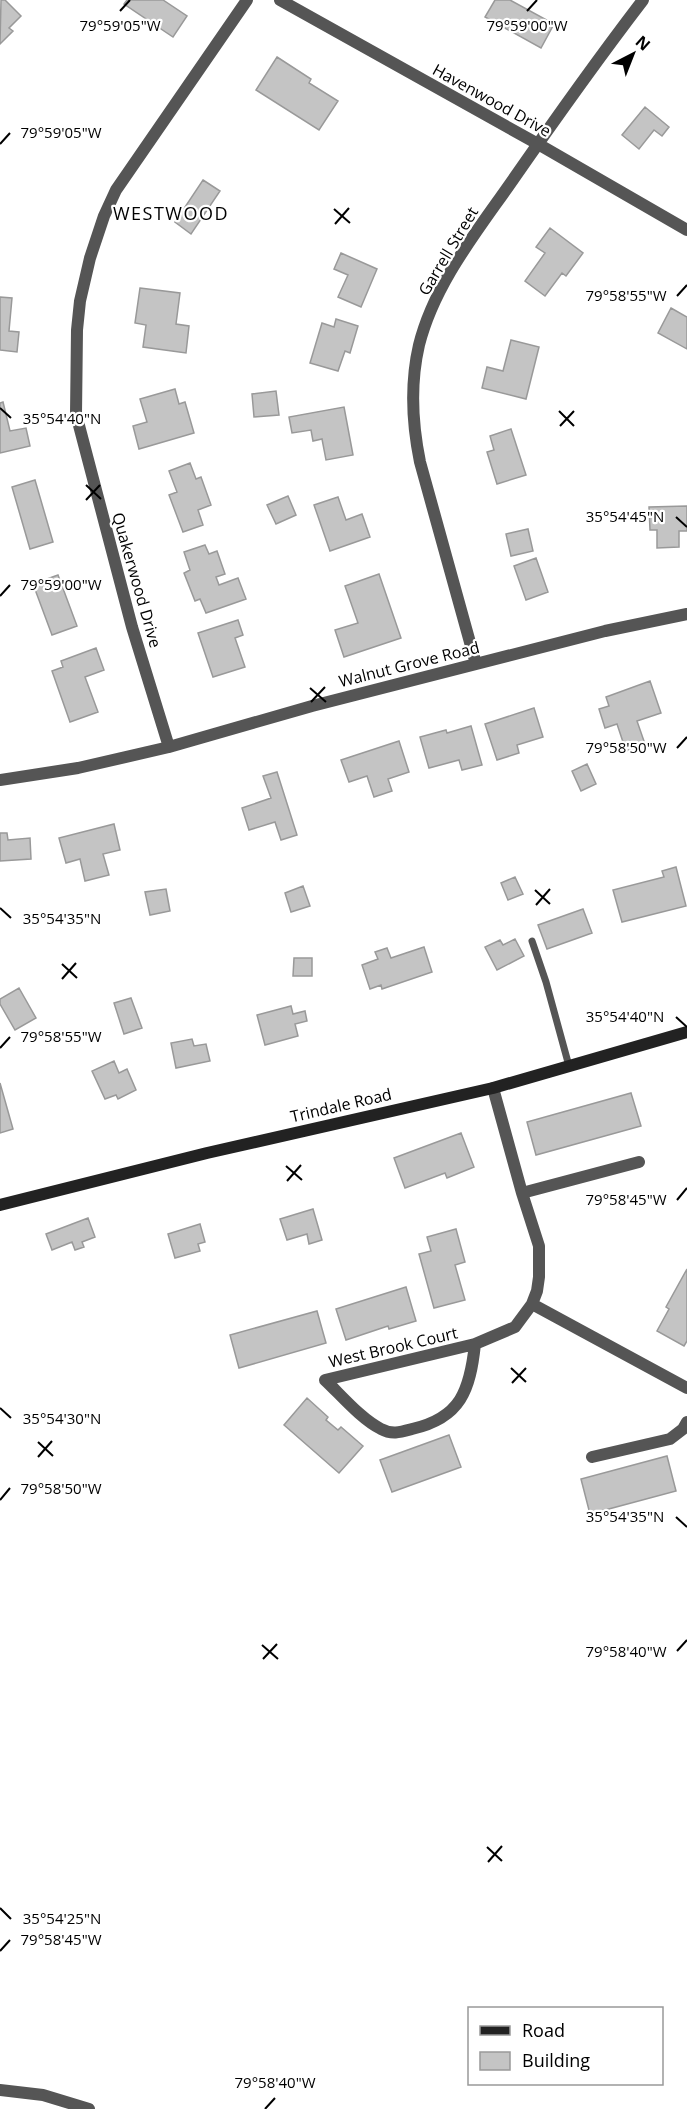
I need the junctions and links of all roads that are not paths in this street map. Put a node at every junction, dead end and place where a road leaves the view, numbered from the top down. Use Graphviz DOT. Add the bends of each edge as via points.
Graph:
graph roads {
  1 [pos="247,0"];
  2 [pos="280,0"];
  3 [pos="643,0"];
  4 [pos="538,144"];
  5 [pos="687,230"];
  6 [pos="687,614"];
  7 [pos="476,664"];
  8 [pos="169,747"];
  9 [pos="0,780"];
  10 [pos="532,941"];
  11 [pos="687,1032"];
  12 [pos="568,1066"];
  13 [pos="493,1088"];
  14 [pos="639,1162"];
  15 [pos="522,1193"];
  16 [pos="0,1205"];
  17 [pos="532,1304"];
  18 [pos="475,1344"];
  19 [pos="687,1388"];
  20 [pos="687,1422"];
  21 [pos="592,1457"];
  22 [pos="0,2090"];
  23 [pos="89,2109"];
  1 -- 8 [label="street, Quakerwood Drive" via="117,190 104,216 80,301 76,414 132,627"];
  2 -- 4 [label="street, Havenwood Drive"];
  3 -- 4 [label="street, Garrell Street"];
  4 -- 5 [label="street, Havenwood Drive"];
  4 -- 7 [label="street, Garrell Street" via="440,291 419,346 414,375 414,434 420,462"];
  6 -- 7 [label="street, Walnut Grove Road"];
  7 -- 8 [label="street, Walnut Grove Road"];
  8 -- 9 [label="street, Walnut Grove Road" via="78,768"];
  10 -- 12 [label="lane"];
  11 -- 12 [label="main road, Trindale Road"];
  12 -- 13 [label="main road, Trindale Road"];
  13 -- 15 [label="street, West Brook Court"];
  13 -- 16 [label="main road, Trindale Road"];
  14 -- 15 [label="street"];
  15 -- 17 [label="street, West Brook Court" via="539,1246 539,1277"];
  17 -- 18 [label="street, West Brook Court" via="515,1327"];
  17 -- 19 [label="street"];
  18 -- 18 [label="street, West Brook Court" via="464,1347 325,1380 380,1429 394,1433 417,1428 440,1421 454,1409 472,1372"];
  20 -- 21 [label="street" via="670,1439"];
  22 -- 23 [label="street" via="43,2095"];
}
